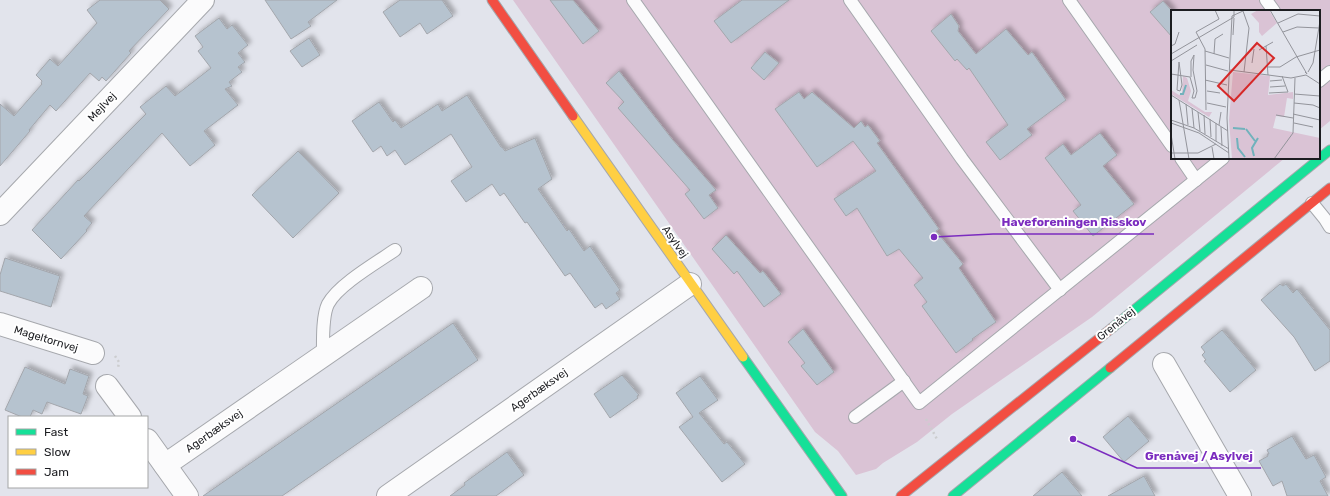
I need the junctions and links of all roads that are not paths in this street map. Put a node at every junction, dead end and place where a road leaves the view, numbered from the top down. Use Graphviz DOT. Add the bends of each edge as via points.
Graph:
graph roads {
  1 [pos="203,0"];
  2 [pos="492,0"];
  3 [pos="633,0"];
  4 [pos="850,0"];
  5 [pos="1069,0"];
  6 [pos="1266,0"];
  7 [pos="1273,10"];
  8 [pos="1171,145"];
  9 [pos="1330,150"];
  10 [pos="1320,158"];
  11 [pos="1182,159"];
  12 [pos="1223,159"];
  13 [pos="1319,159"];
  14 [pos="1196,180"];
  15 [pos="1330,188"];
  16 [pos="1312,203"];
  17 [pos="0,214"];
  18 [pos="1330,227"];
  19 [pos="395,250"];
  20 [pos="690,284"];
  21 [pos="421,288"];
  22 [pos="1060,290"];
  23 [pos="0,324"];
  24 [pos="93,353"];
  25 [pos="323,356"];
  26 [pos="1164,364"];
  27 [pos="904,380"];
  28 [pos="107,386"];
  29 [pos="129,416"];
  30 [pos="855,417"];
  31 [pos="148,441"];
  32 [pos="165,465"];
  33 [pos="187,496"];
  34 [pos="388,496"];
  35 [pos="842,496"];
  36 [pos="901,496"];
  37 [pos="953,496"];
  38 [pos="1240,496"];
  1 -- 17 [label="street, Mejlvej"];
  2 -- 20 [label="street, Asylvej"];
  3 -- 27 [label="lane"];
  4 -- 22 [label="lane" via="962,159"];
  5 -- 8 [label="lane"];
  6 -- 7 [label="lane"];
  9 -- 10 [label="street, Grenåvej"];
  11 -- 14 [label="lane"];
  12 -- 14 [label="lane"];
  13 -- 36 [label="street, Grenåvej"];
  14 -- 22 [label="lane"];
  15 -- 16 [label="street"];
  16 -- 18 [label="lane"];
  16 -- 37 [label="street"];
  19 -- 25 [label="lane" via="346,284 328,305"];
  20 -- 34 [label="street, Agerbæksvej"];
  20 -- 35 [label="street, Asylvej"];
  21 -- 25 [label="street, Agerbæksvej"];
  22 -- 27 [label="lane" via="919,403"];
  23 -- 24 [label="street, Mageltornvej"];
  25 -- 32 [label="street, Agerbæksvej"];
  26 -- 38 [label="street"];
  27 -- 30 [label="lane"];
  28 -- 29 [label="street"];
  31 -- 32 [label="street"];
  32 -- 33 [label="street"];
}
